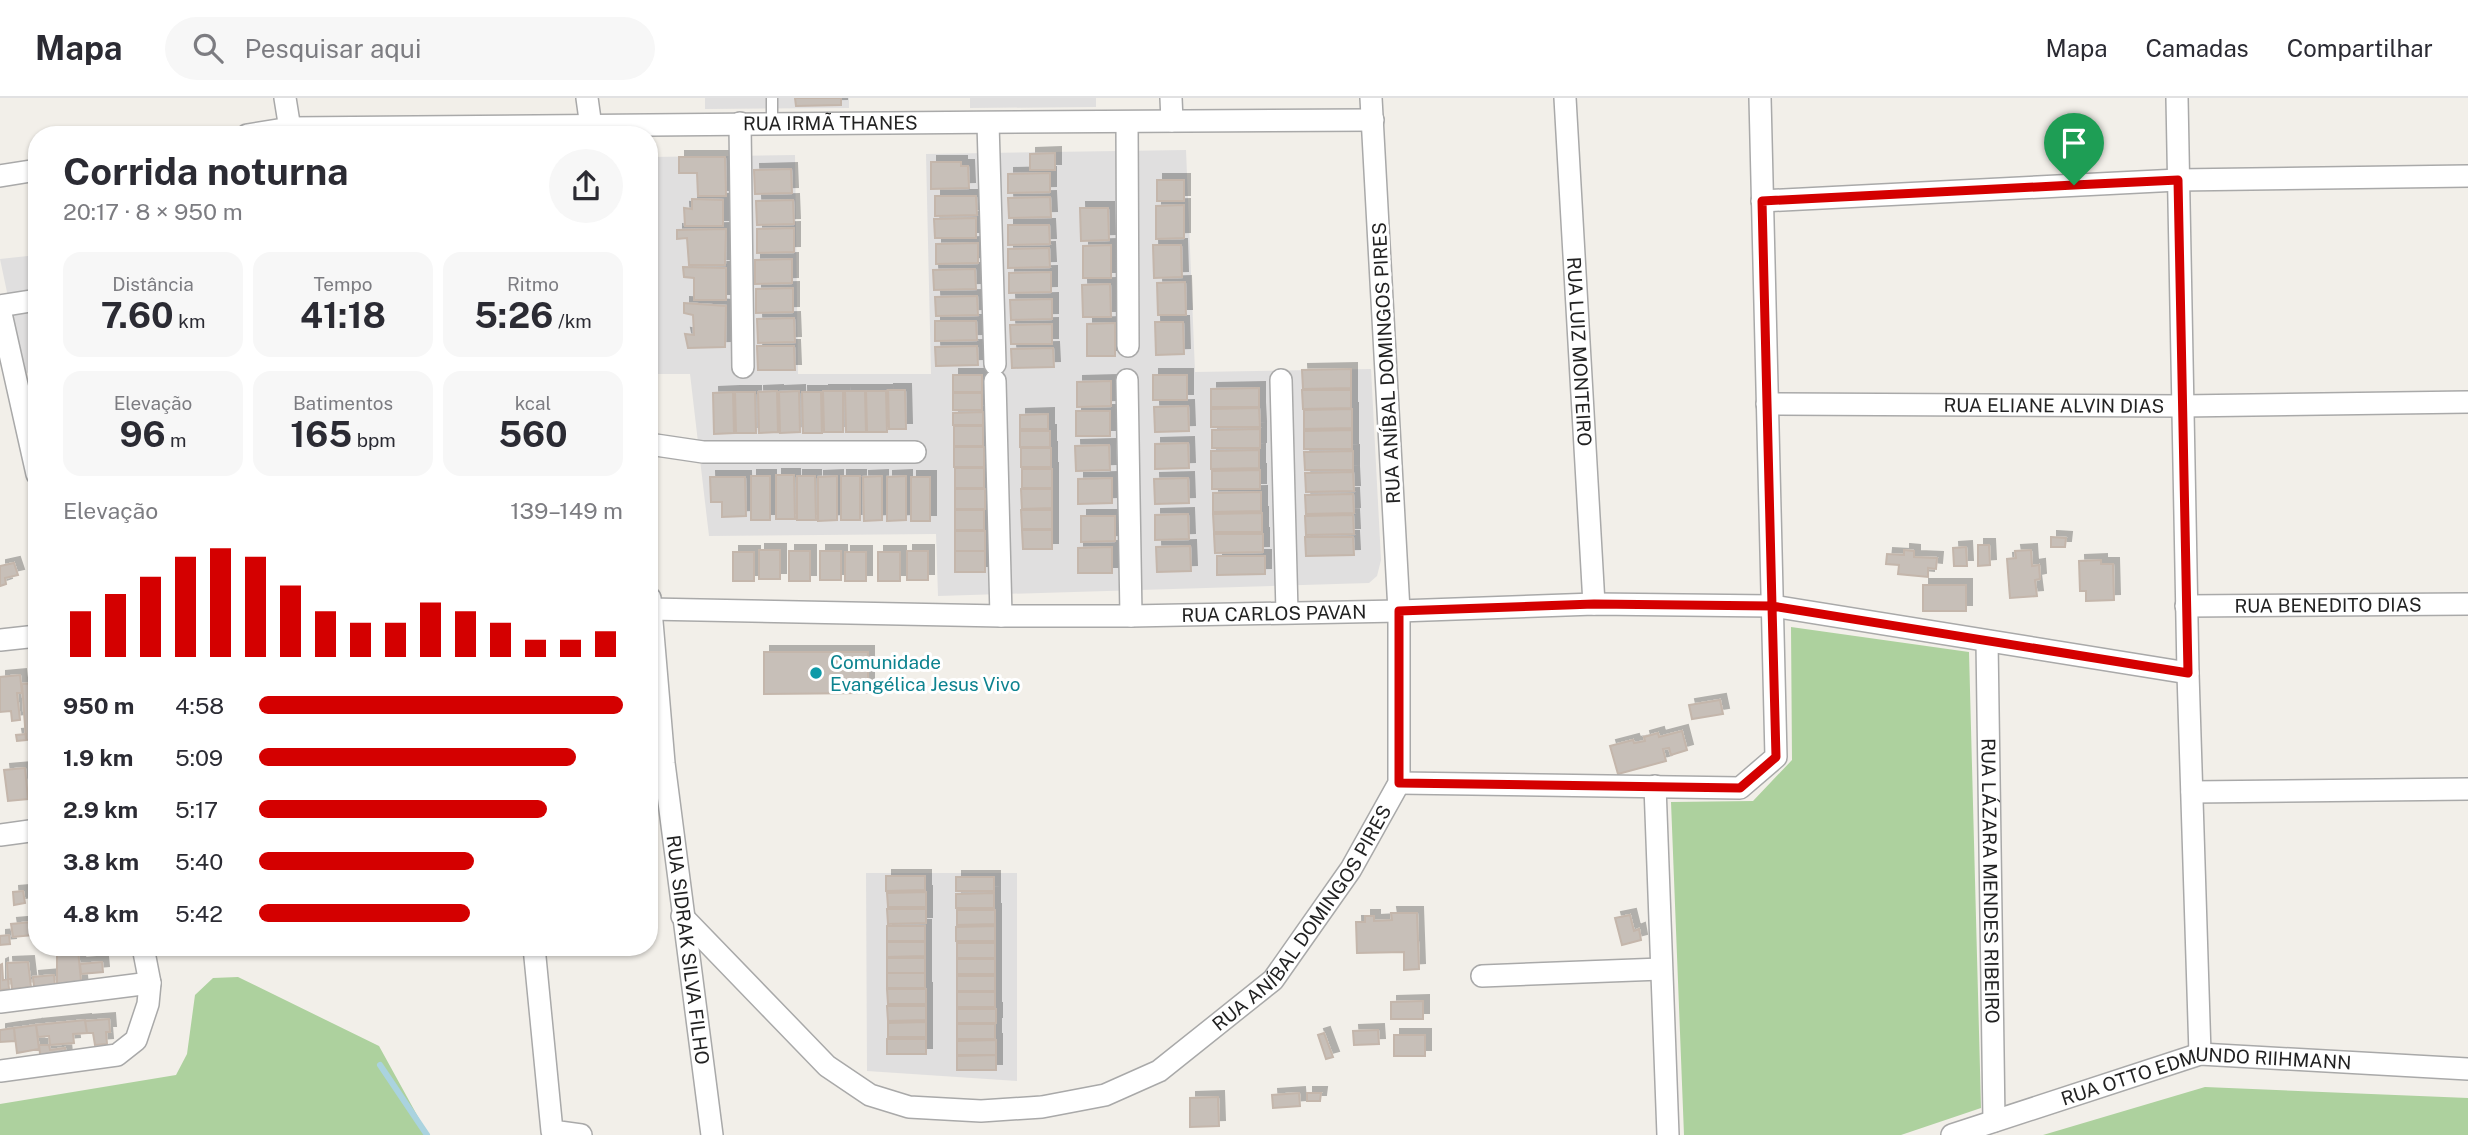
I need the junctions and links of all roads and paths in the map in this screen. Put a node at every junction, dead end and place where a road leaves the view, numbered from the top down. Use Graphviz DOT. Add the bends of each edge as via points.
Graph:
graph roads {
  1 [pos="285,98"];
  2 [pos="587,98"];
  3 [pos="772,98"];
  4 [pos="1171,98"];
  5 [pos="1371,98"];
  6 [pos="1565,98"];
  7 [pos="1760,98"];
  8 [pos="2177,98"];
  9 [pos="1373,120"];
  10 [pos="1172,121"];
  11 [pos="1127,122"];
  12 [pos="740,123"];
  13 [pos="772,123"];
  14 [pos="988,123"];
  15 [pos="289,126"];
  16 [pos="592,126"];
  17 [pos="658,126"];
  18 [pos="28,171"];
  19 [pos="0,176"];
  20 [pos="2468,176"];
  21 [pos="2178,180"];
  22 [pos="1762,201"];
  23 [pos="28,302"];
  24 [pos="0,307"];
  25 [pos="1128,346"];
  26 [pos="743,367"];
  27 [pos="1127,380"];
  28 [pos="1281,380"];
  29 [pos="2468,402"];
  30 [pos="1767,404"];
  31 [pos="2182,406"];
  32 [pos="28,431"];
  33 [pos="658,445"];
  34 [pos="915,453"];
  35 [pos="1594,604"];
  36 [pos="2468,604"];
  37 [pos="658,605"];
  38 [pos="1772,606"];
  39 [pos="2186,606"];
  40 [pos="1399,611"];
  41 [pos="1287,612"];
  42 [pos="1001,616"];
  43 [pos="1131,616"];
  44 [pos="28,637"];
  45 [pos="0,640"];
  46 [pos="1987,641"];
  47 [pos="2188,673"];
  48 [pos="658,768"];
  49 [pos="1399,783"];
  50 [pos="1655,786"];
  51 [pos="2468,789"];
  52 [pos="2192,792"];
  53 [pos="28,831"];
  54 [pos="0,835"];
  55 [pos="682,916"];
  56 [pos="145,956"];
  57 [pos="535,956"];
  58 [pos="1661,969"];
  59 [pos="1482,976"];
  60 [pos="150,982"];
  61 [pos="0,1002"];
  62 [pos="2200,1054"];
  63 [pos="2468,1069"];
  64 [pos="0,1071"];
  65 [pos="1994,1121"];
  66 [pos="581,1135"];
  67 [pos="712,1135"];
  68 [pos="1668,1135"];
  69 [pos="1952,1135"];
  1 -- 15 [label="street"];
  2 -- 16 [label="street"];
  3 -- 13 [label="lane"];
  4 -- 10 [label="street"];
  5 -- 9 [label="street, RUA ANÍBAL DOMINGOS PIRES"];
  6 -- 35 [label="street, RUA LUIZ MONTEIRO"];
  7 -- 22 [label="street"];
  8 -- 21 [label="street"];
  9 -- 10 [label="street, RUA IRMÃ THANES"];
  9 -- 40 [label="street, RUA ANÍBAL DOMINGOS PIRES"];
  10 -- 11 [label="street, RUA IRMÃ THANES"];
  11 -- 14 [label="street, RUA IRMÃ THANES"];
  11 -- 25 [label="street"];
  12 -- 13 [label="street, RUA IRMÃ THANES"];
  12 -- 17 [label="street, RUA IRMÃ THANES"];
  12 -- 26 [label="street"];
  13 -- 14 [label="street, RUA IRMÃ THANES"];
  14 -- 42 [label="street"];
  18 -- 19 [label="street"];
  20 -- 21 [label="street"];
  21 -- 22 [label="street"];
  21 -- 31 [label="street"];
  22 -- 30 [label="street"];
  23 -- 24 [label="street"];
  24 -- 32 [label="street"];
  27 -- 43 [label="street"];
  28 -- 41 [label="street"];
  29 -- 31 [label="street, RUA ELIANE ALVIN DIAS"];
  30 -- 31 [label="street, RUA ELIANE ALVIN DIAS"];
  30 -- 38 [label="street"];
  31 -- 39 [label="street"];
  33 -- 34 [label="street" via="703,452"];
  35 -- 38 [label="street, RUA CARLOS PAVAN"];
  35 -- 40 [label="street, RUA CARLOS PAVAN"];
  36 -- 39 [label="street, RUA BENEDITO DIAS"];
  37 -- 42 [label="street, RUA CARLOS PAVAN"];
  38 -- 46 [label="street, RUA CARLOS PAVAN"];
  38 -- 50 [label="street" via="1776,757 1740,788"];
  39 -- 47 [label="street"];
  40 -- 41 [label="street, RUA CARLOS PAVAN"];
  40 -- 49 [label="street, RUA ANÍBAL DOMINGOS PIRES"];
  41 -- 43 [label="street, RUA CARLOS PAVAN"];
  42 -- 43 [label="street, RUA CARLOS PAVAN"];
  44 -- 45 [label="street"];
  46 -- 47 [label="street, RUA CARLOS PAVAN"];
  46 -- 65 [label="street, RUA LÁZARA MENDES RIBEIRO"];
  47 -- 52 [label="street"];
  48 -- 55 [label="street, RUA SIDRAK SILVA FILHO"];
  49 -- 50 [label="street"];
  49 -- 55 [label="street, RUA ANÍBAL DOMINGOS PIRES" via="1351,869 1273,979 1159,1071 1105,1095 1042,1107 941,1110 909,1107 870,1095 827,1066"];
  50 -- 58 [label="street"];
  51 -- 52 [label="street"];
  52 -- 62 [label="street"];
  53 -- 54 [label="street"];
  55 -- 67 [label="street, RUA SIDRAK SILVA FILHO"];
  56 -- 60 [label="street"];
  57 -- 66 [label="street" via="552,1131"];
  58 -- 59 [label="street"];
  58 -- 68 [label="street"];
  60 -- 61 [label="street"];
  60 -- 64 [label="street" via="136,1040 117,1055"];
  62 -- 63 [label="street, RUA OTTO EDMUNDO RIIHMANN"];
  62 -- 65 [label="street, RUA OTTO EDMUNDO RIIHMANN"];
  65 -- 69 [label="street, RUA OTTO EDMUNDO RIIHMANN"];
}
